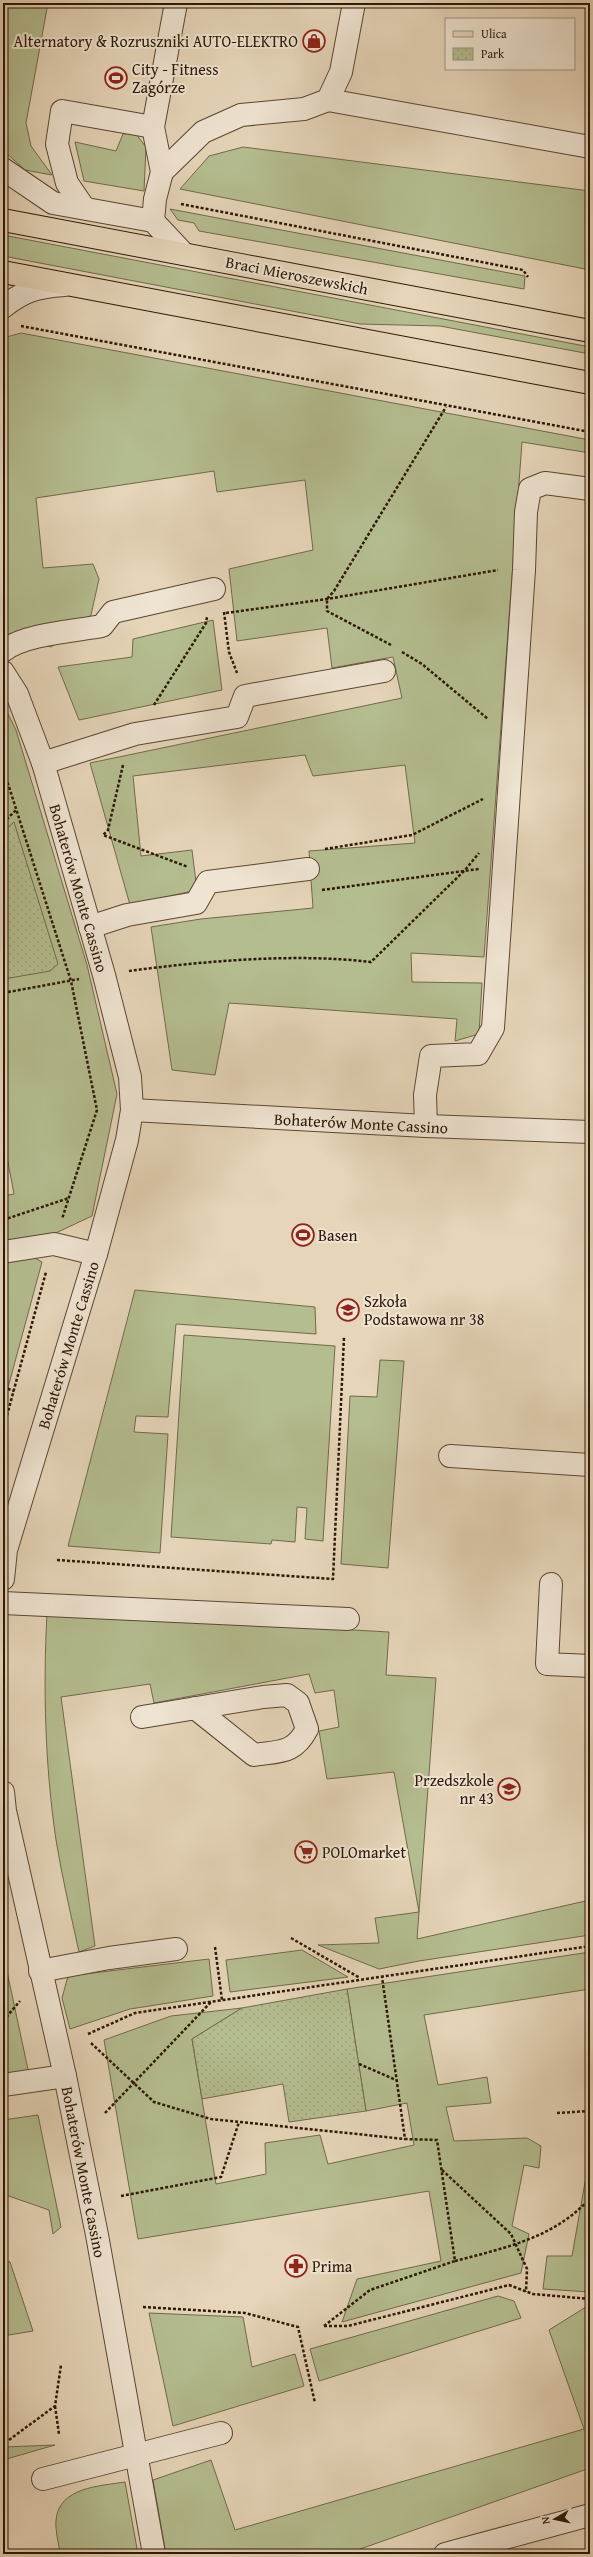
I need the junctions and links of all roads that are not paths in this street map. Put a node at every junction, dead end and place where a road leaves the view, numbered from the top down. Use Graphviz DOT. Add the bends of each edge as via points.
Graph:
graph roads {
  1 [pos="176,3"];
  2 [pos="354,3"];
  3 [pos="328,100"];
  4 [pos="153,128"];
  5 [pos="590,147"];
  6 [pos="3,168"];
  7 [pos="162,172"];
  8 [pos="84,208"];
  9 [pos="3,220"];
  10 [pos="153,221"];
  11 [pos="184,254"];
  12 [pos="3,272"];
  13 [pos="67,284"];
  14 [pos="3,307"];
  15 [pos="590,331"];
  16 [pos="590,383"];
  17 [pos="590,489"];
  18 [pos="214,589"];
  19 [pos="3,651"];
  20 [pos="384,671"];
  21 [pos="3,672"];
  22 [pos="43,763"];
  23 [pos="308,869"];
  24 [pos="90,927"];
  25 [pos="132,1110"];
  26 [pos="426,1126"];
  27 [pos="590,1132"];
  28 [pos="3,1252"];
  29 [pos="96,1254"];
  30 [pos="450,1456"];
  31 [pos="590,1465"];
  32 [pos="3,1579"];
  33 [pos="551,1584"];
  34 [pos="3,1603"];
  35 [pos="348,1619"];
  36 [pos="590,1666"];
  37 [pos="195,1708"];
  38 [pos="142,1717"];
  39 [pos="4,1804"];
  40 [pos="176,1949"];
  41 [pos="40,1971"];
  42 [pos="65,2076"];
  43 [pos="3,2085"];
  44 [pos="221,2433"];
  45 [pos="137,2454"];
  46 [pos="43,2479"];
  47 [pos="590,2515"];
  48 [pos="154,2554"];
  49 [pos="445,2554"];
  1 -- 4 [label="street"];
  2 -- 3 [label="street" via="341,72"];
  3 -- 5 [label="street"];
  3 -- 7 [label="street" via="304,110 241,115 204,132"];
  4 -- 7 [label="street"];
  4 -- 8 [label="street" via="62,111 57,144 67,184"];
  6 -- 8 [label="street" via="54,203"];
  7 -- 10 [label="street" via="155,199"];
  8 -- 10 [label="street"];
  9 -- 11 [label="main road, Braci Mieroszewskich"];
  10 -- 11 [label="street"];
  11 -- 15 [label="main road, Braci Mieroszewskich"];
  12 -- 13 [label="main road"];
  13 -- 14 [label="street" via="39,287 20,294"];
  13 -- 16 [label="main road"];
  17 -- 26 [label="street" via="545,483 530,489 526,512 493,1028 478,1054 431,1056 425,1095"];
  18 -- 19 [label="street" via="113,612 102,626 36,638"];
  20 -- 22 [label="street" via="245,696 237,717 135,734"];
  21 -- 22 [label="street, Bohaterów Monte Cassino" via="17,694"];
  22 -- 24 [label="street, Bohaterów Monte Cassino"];
  23 -- 24 [label="street" via="208,882 196,903 127,915"];
  24 -- 25 [label="street, Bohaterów Monte Cassino" via="130,1077"];
  25 -- 26 [label="street, Bohaterów Monte Cassino"];
  25 -- 29 [label="street, Bohaterów Monte Cassino" via="127,1140"];
  26 -- 27 [label="street, Bohaterów Monte Cassino"];
  28 -- 29 [label="street" via="54,1244"];
  29 -- 32 [label="street, Bohaterów Monte Cassino" via="6,1550"];
  30 -- 31 [label="street"];
  33 -- 36 [label="street" via="547,1664"];
  34 -- 35 [label="street"];
  37 -- 38 [label="street"];
  39 -- 41 [label="street, Bohaterów Monte Cassino"];
  40 -- 41 [label="street"];
  41 -- 42 [label="street, Bohaterów Monte Cassino"];
  42 -- 43 [label="street"];
  42 -- 45 [label="street, Bohaterów Monte Cassino"];
  44 -- 45 [label="street"];
  45 -- 46 [label="street"];
  45 -- 48 [label="street, Bohaterów Monte Cassino"];
  47 -- 49 [label="street"];
}
